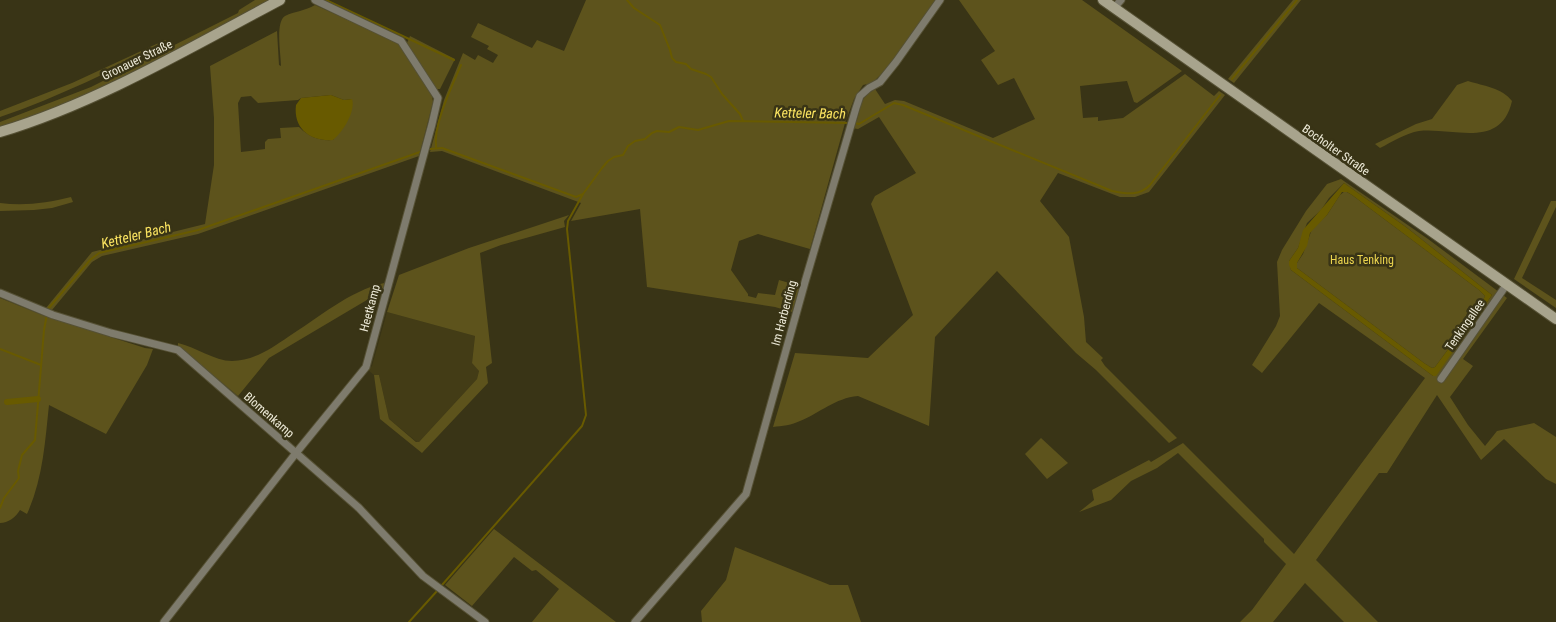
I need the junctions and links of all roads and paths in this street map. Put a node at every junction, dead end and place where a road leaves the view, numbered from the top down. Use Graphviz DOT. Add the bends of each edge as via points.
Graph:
graph roads {
  1 [pos="280,0"];
  2 [pos="315,0"];
  3 [pos="940,0"];
  4 [pos="1103,0"];
  5 [pos="1117,4"];
  6 [pos="0,132"];
  7 [pos="1508,284"];
  8 [pos="0,293"];
  9 [pos="1556,319"];
  10 [pos="1441,379"];
  11 [pos="296,453"];
  12 [pos="164,622"];
  13 [pos="485,622"];
  14 [pos="635,622"];
  1 -- 6 [label="main road, Gronauer Straße" via="119,84"];
  2 -- 11 [label="street, Heetkamp" via="402,40 438,98 366,367"];
  3 -- 14 [label="street, Im Harberding" via="880,82 860,96 804,282 746,494"];
  4 -- 5 [label="main road, Bocholter Straße"];
  5 -- 7 [label="main road, Bocholter Straße"];
  7 -- 9 [label="main road, Bocholter Straße"];
  7 -- 10 [label="street, Tenkingallee"];
  8 -- 11 [label="street, Blomenkamp" via="52,315 178,350"];
  11 -- 12 [label="street, Heetkamp"];
  11 -- 13 [label="street, Blomenkamp" via="359,508 423,576"];
}
